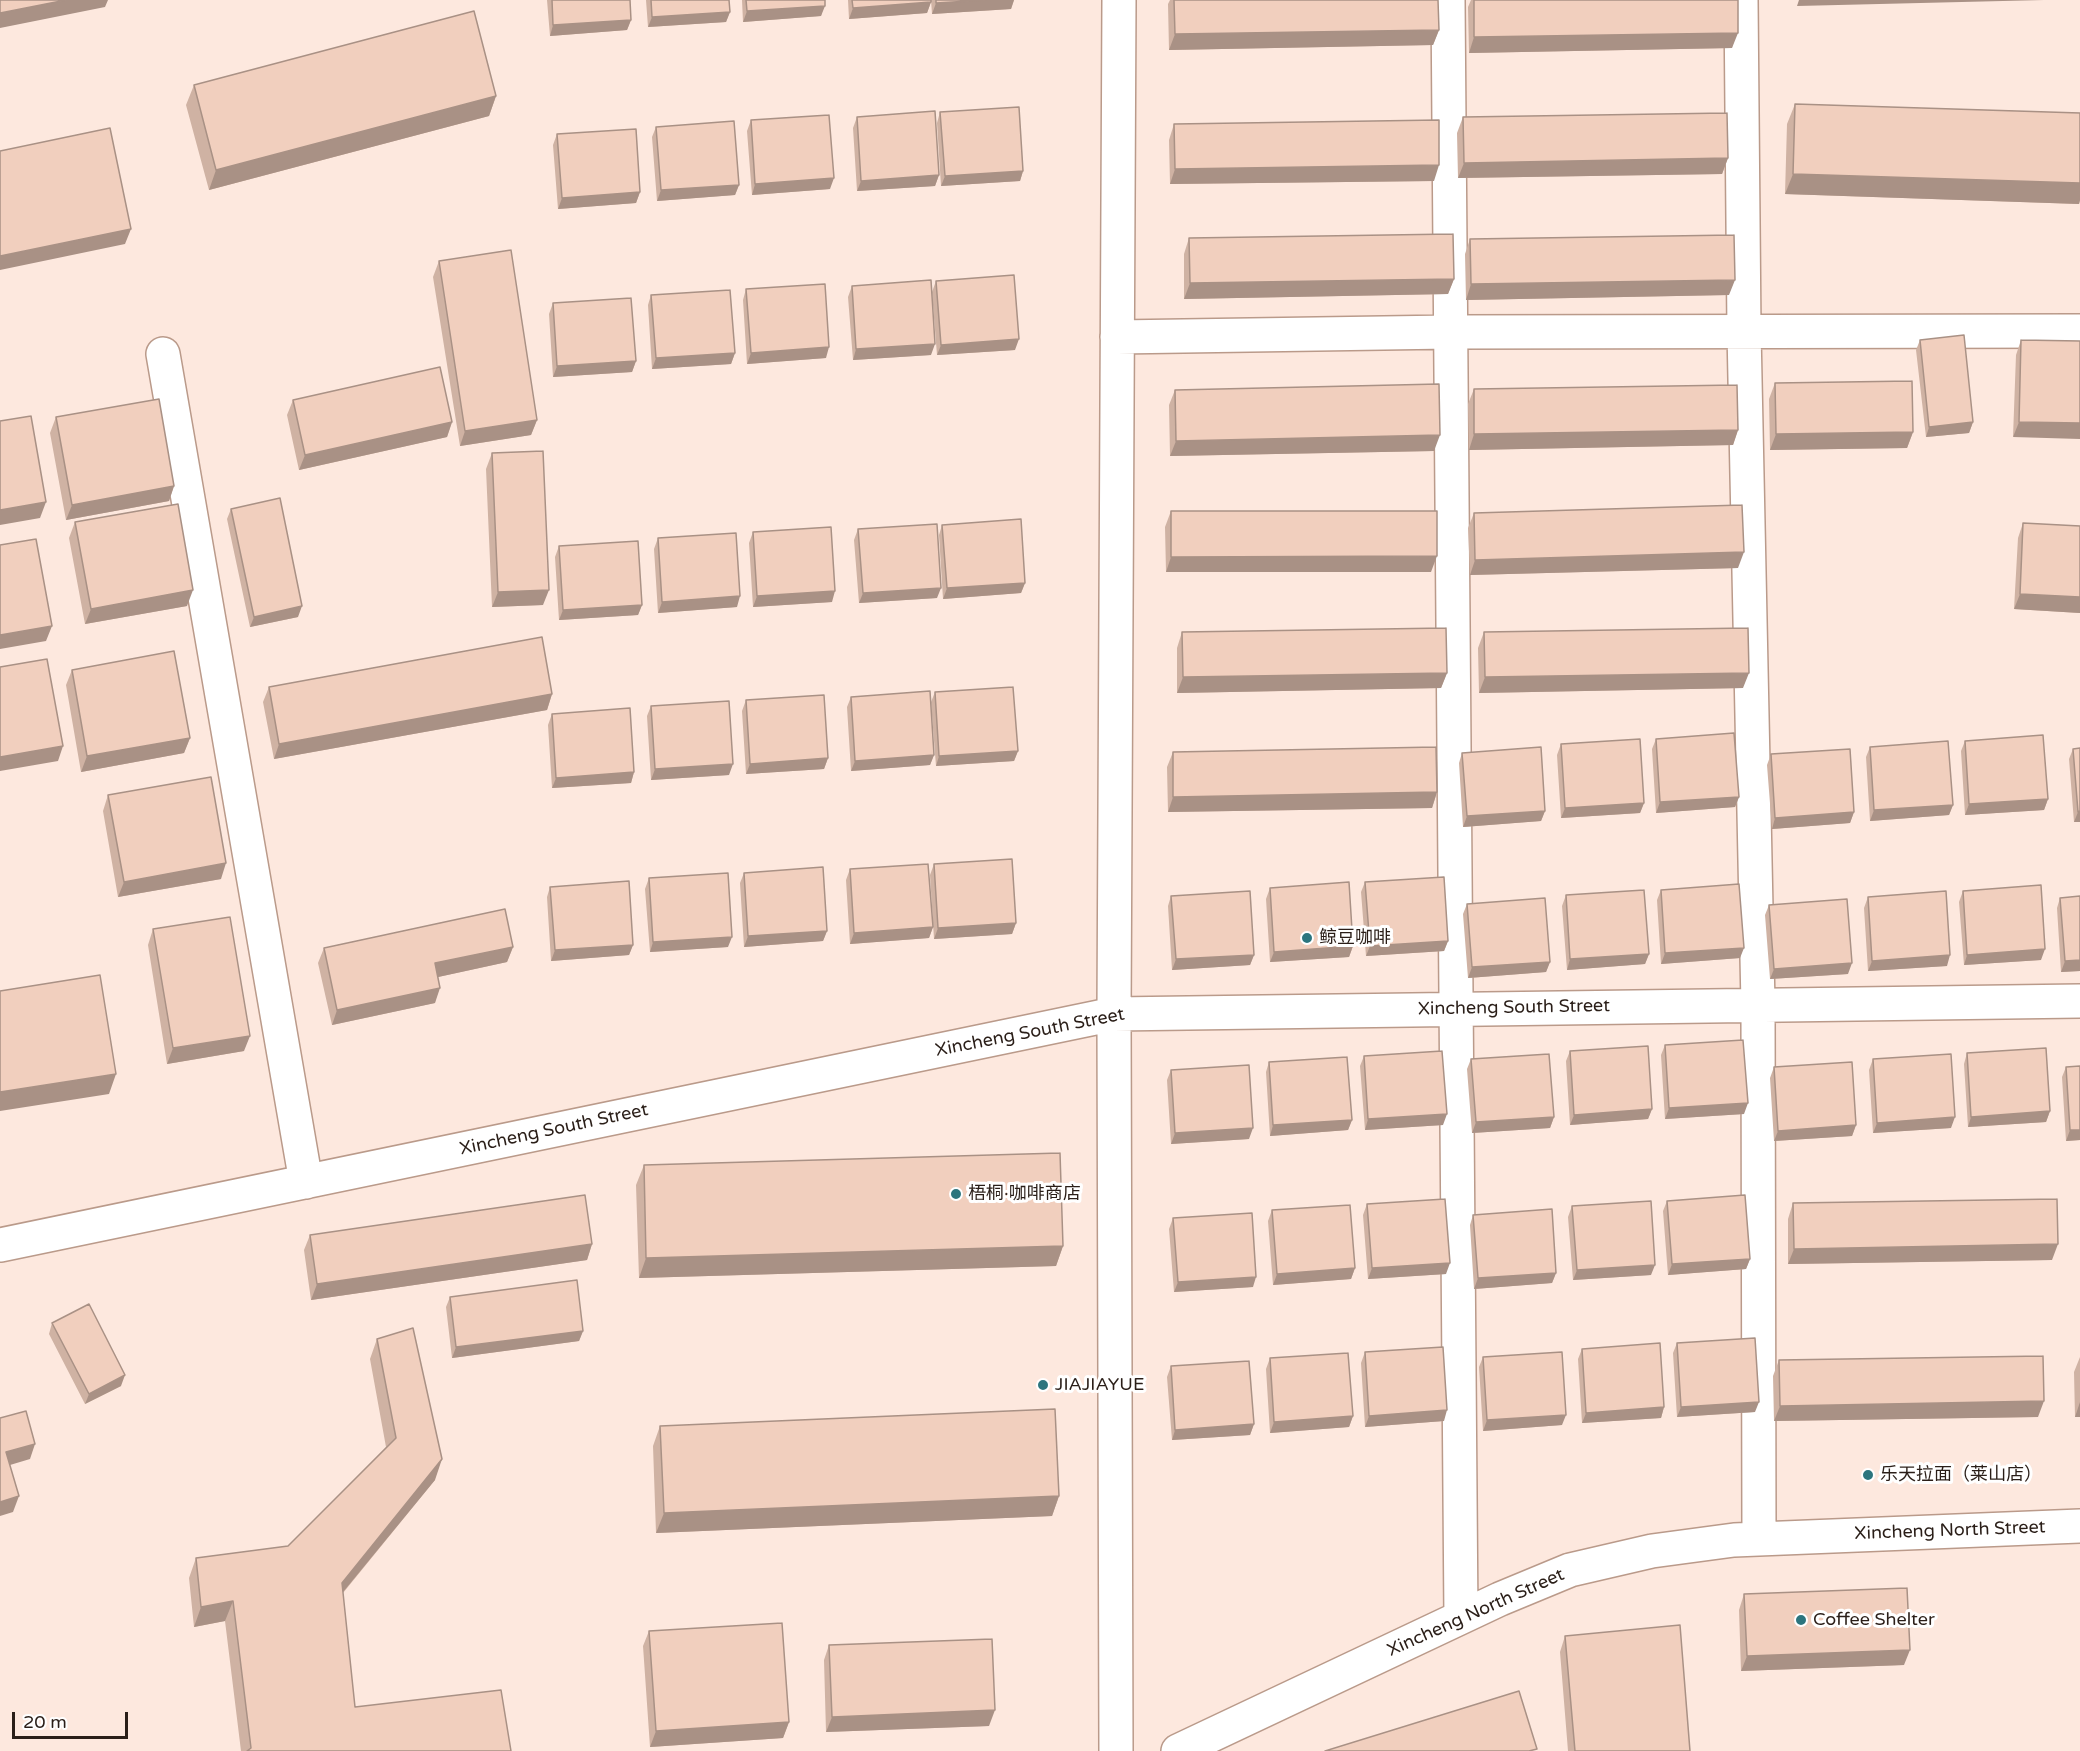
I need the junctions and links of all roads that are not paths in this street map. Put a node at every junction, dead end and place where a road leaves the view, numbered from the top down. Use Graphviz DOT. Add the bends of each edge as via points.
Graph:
graph roads {
  1 [pos="1119,0"];
  2 [pos="1448,0"];
  3 [pos="1741,0"];
  4 [pos="1744,331"];
  5 [pos="2080,331"];
  6 [pos="1450,332"];
  7 [pos="1117,337"];
  8 [pos="163,354"];
  9 [pos="2080,1001"];
  10 [pos="1758,1005"];
  11 [pos="1455,1009"];
  12 [pos="1114,1014"];
  13 [pos="306,1182"];
  14 [pos="0,1245"];
  15 [pos="2080,1526"];
  16 [pos="1759,1539"];
  17 [pos="1461,1617"];
  18 [pos="1116,1751"];
  19 [pos="1178,1751"];
  1 -- 7 [label="street"];
  2 -- 6 [label="street"];
  3 -- 4 [label="street"];
  4 -- 5 [label="street"];
  4 -- 6 [label="street"];
  4 -- 10 [label="street"];
  6 -- 7 [label="street"];
  6 -- 11 [label="street"];
  7 -- 12 [label="street"];
  8 -- 13 [label="street"];
  9 -- 10 [label="street, Xincheng South Street"];
  10 -- 11 [label="street, Xincheng South Street"];
  10 -- 16 [label="street"];
  11 -- 12 [label="street, Xincheng South Street"];
  11 -- 17 [label="street"];
  12 -- 13 [label="street, Xincheng South Street"];
  12 -- 18 [label="street"];
  13 -- 14 [label="street, Xincheng South Street"];
  15 -- 16 [label="street, Xincheng North Street"];
  16 -- 17 [label="street, Xincheng North Street" via="1652,1551 1570,1570"];
  17 -- 19 [label="street, Xincheng North Street"];
}
